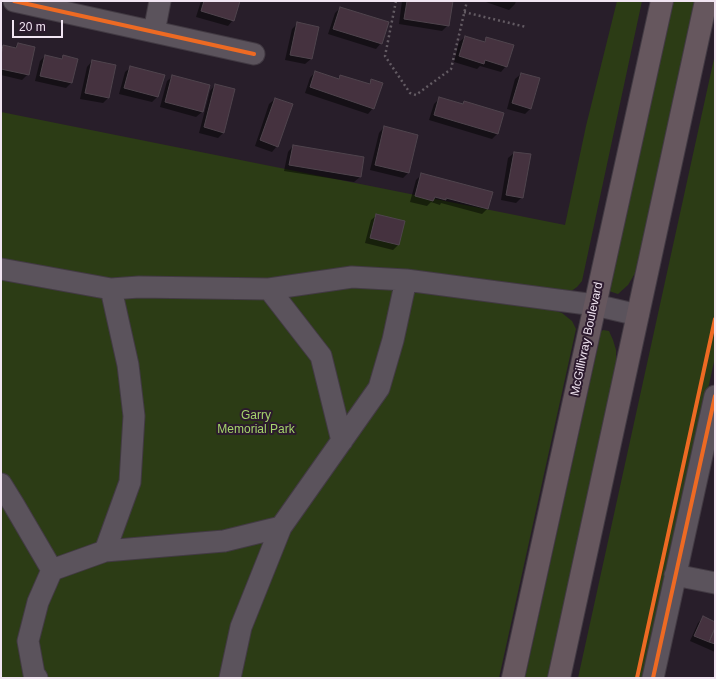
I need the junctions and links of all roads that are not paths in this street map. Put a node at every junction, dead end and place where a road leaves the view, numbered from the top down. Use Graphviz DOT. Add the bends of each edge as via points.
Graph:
graph roads {
  1 [pos="14,1"];
  2 [pos="160,1"];
  3 [pos="662,1"];
  4 [pos="706,1"];
  5 [pos="154,32"];
  6 [pos="254,54"];
  7 [pos="1,269"];
  8 [pos="406,280"];
  9 [pos="111,289"];
  10 [pos="269,289"];
  11 [pos="595,305"];
  12 [pos="638,315"];
  13 [pos="715,396"];
  14 [pos="342,441"];
  15 [pos="707,473"];
  16 [pos="1,484"];
  17 [pos="281,527"];
  18 [pos="105,551"];
  19 [pos="52,570"];
  20 [pos="675,575"];
  21 [pos="715,583"];
  22 [pos="37,678"];
  23 [pos="230,678"];
  24 [pos="513,678"];
  25 [pos="559,678"];
  26 [pos="653,678"];
  1 -- 5 [label="street"];
  2 -- 5 [label="street"];
  3 -- 11 [label="main road, McGillivray Boulevard"];
  4 -- 12 [label="main road"];
  5 -- 6 [label="street"];
  7 -- 9 [label="street"];
  8 -- 10 [label="street" via="352,277"];
  8 -- 11 [label="street"];
  8 -- 14 [label="street" via="379,388"];
  9 -- 10 [label="street" via="139,286"];
  9 -- 18 [label="street" via="128,365 134,416 130,482"];
  10 -- 14 [label="street" via="321,356"];
  11 -- 12 [label="street"];
  11 -- 24 [label="main road, McGillivray Boulevard"];
  12 -- 25 [label="main road"];
  13 -- 15 [label="street"];
  14 -- 17 [label="street"];
  15 -- 20 [label="street"];
  16 -- 19 [label="street"];
  17 -- 18 [label="street" via="224,541"];
  17 -- 23 [label="street" via="241,627"];
  18 -- 19 [label="street"];
  19 -- 22 [label="street" via="38,602 28,641"];
  20 -- 21 [label="street"];
  20 -- 26 [label="street"];
}
